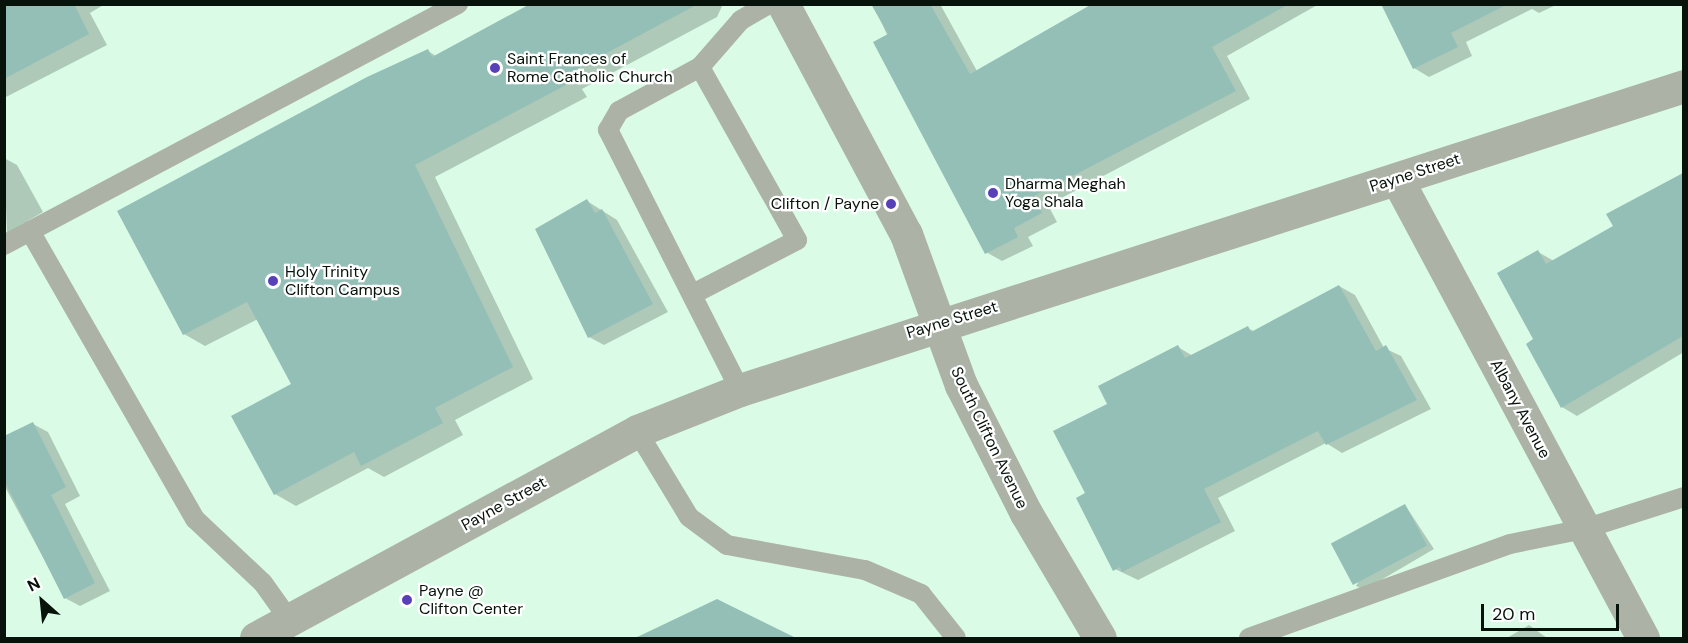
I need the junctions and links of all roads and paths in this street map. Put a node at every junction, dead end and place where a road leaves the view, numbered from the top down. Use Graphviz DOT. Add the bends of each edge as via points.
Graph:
graph roads {
  1 [pos="458,4"];
  2 [pos="769,4"];
  3 [pos="783,4"];
  4 [pos="700,67"];
  5 [pos="1683,86"];
  6 [pos="1397,179"];
  7 [pos="30,231"];
  8 [pos="4,244"];
  9 [pos="693,294"];
  10 [pos="939,325"];
  11 [pos="740,390"];
  12 [pos="637,431"];
  13 [pos="1683,497"];
  14 [pos="1584,529"];
  15 [pos="290,621"];
  16 [pos="256,639"];
  17 [pos="956,639"];
  18 [pos="1100,639"];
  19 [pos="1249,639"];
  20 [pos="1643,639"];
  1 -- 7 [label="lane"];
  2 -- 4 [label="lane" via="741,20"];
  3 -- 10 [label="street, South Clifton Avenue" via="906,234"];
  4 -- 9 [label="lane" via="619,111 608,130"];
  4 -- 9 [label="lane" via="798,240"];
  5 -- 6 [label="street, Payne Street"];
  6 -- 10 [label="street, Payne Street"];
  6 -- 14 [label="street, Albany Avenue"];
  7 -- 8 [label="lane"];
  7 -- 15 [label="lane" via="195,519 263,583"];
  9 -- 11 [label="lane"];
  10 -- 11 [label="street, Payne Street"];
  10 -- 18 [label="street, South Clifton Avenue" via="961,385 1026,513"];
  11 -- 12 [label="street, Payne Street"];
  12 -- 15 [label="street, Payne Street"];
  12 -- 17 [label="lane" via="689,517 727,545 865,570 921,594"];
  13 -- 14 [label="lane"];
  14 -- 19 [label="lane" via="1510,544"];
  14 -- 20 [label="street, Albany Avenue"];
  15 -- 16 [label="street, Payne Street"];
}
